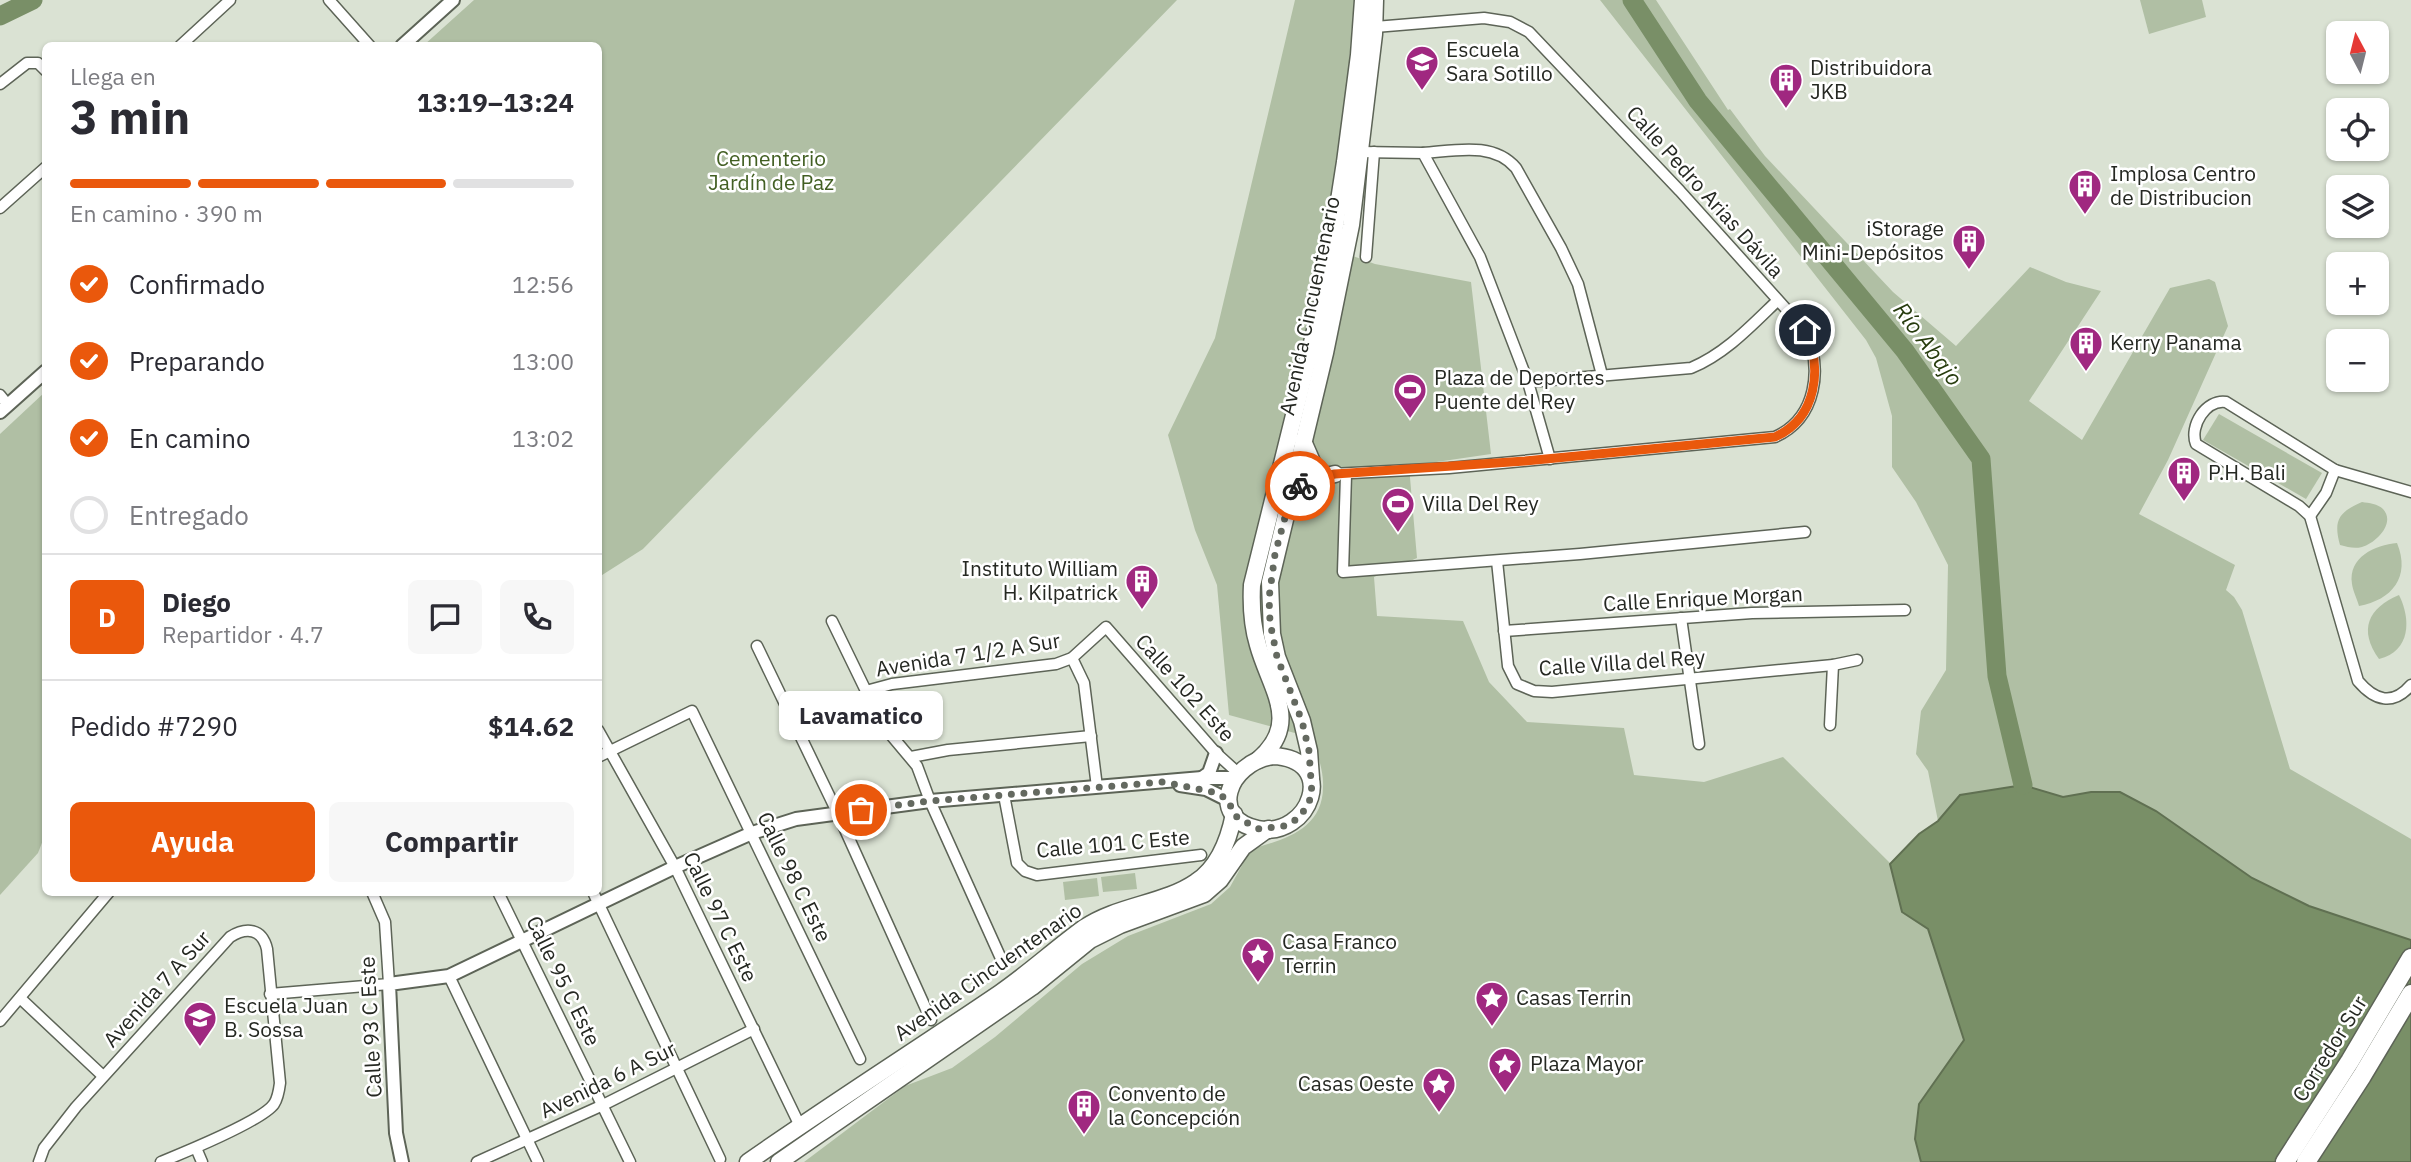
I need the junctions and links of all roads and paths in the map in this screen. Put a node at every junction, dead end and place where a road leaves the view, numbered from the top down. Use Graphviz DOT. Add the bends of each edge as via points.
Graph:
graph roads {
  1 [pos="230,0"];
  2 [pos="330,0"];
  3 [pos="453,0"];
  4 [pos="1363,0"];
  5 [pos="1376,0"];
  6 [pos="1375,27"];
  7 [pos="184,42"];
  8 [pos="367,42"];
  9 [pos="406,42"];
  10 [pos="42,67"];
  11 [pos="0,84"];
  12 [pos="1367,152"];
  13 [pos="1423,153"];
  14 [pos="42,171"];
  15 [pos="0,208"];
  16 [pos="1366,257"];
  17 [pos="1777,301"];
  18 [pos="42,374"];
  19 [pos="1602,375"];
  20 [pos="1528,382"];
  21 [pos="3,404"];
  22 [pos="1303,441"];
  23 [pos="1550,459"];
  24 [pos="2335,470"];
  25 [pos="1296,472"];
  26 [pos="1335,474"];
  27 [pos="2411,492"];
  28 [pos="1290,499"];
  29 [pos="2310,516"];
  30 [pos="1805,532"];
  31 [pos="1497,561"];
  32 [pos="1251,604"];
  33 [pos="1905,610"];
  34 [pos="1682,618"];
  35 [pos="832,621"];
  36 [pos="1105,627"];
  37 [pos="1504,631"];
  38 [pos="757,646"];
  39 [pos="1072,657"];
  40 [pos="1857,660"];
  41 [pos="1833,665"];
  42 [pos="1691,678"];
  43 [pos="2411,685"];
  44 [pos="866,691"];
  45 [pos="1830,725"];
  46 [pos="602,736"];
  47 [pos="1091,736"];
  48 [pos="1699,744"];
  49 [pos="611,751"];
  50 [pos="1216,753"];
  51 [pos="602,755"];
  52 [pos="911,757"];
  53 [pos="1258,760"];
  54 [pos="1237,775"];
  55 [pos="1202,778"];
  56 [pos="1311,778"];
  57 [pos="1163,782"];
  58 [pos="1097,787"];
  59 [pos="1004,794"];
  60 [pos="930,801"];
  61 [pos="1231,807"];
  62 [pos="838,814"];
  63 [pos="1268,829"];
  64 [pos="752,832"];
  65 [pos="1201,855"];
  66 [pos="675,867"];
  67 [pos="602,895"];
  68 [pos="107,896"];
  69 [pos="374,896"];
  70 [pos="500,896"];
  71 [pos="595,898"];
  72 [pos="522,941"];
  73 [pos="2411,958"];
  74 [pos="1003,963"];
  75 [pos="449,976"];
  76 [pos="389,984"];
  77 [pos="270,994"];
  78 [pos="2411,994"];
  79 [pos="20,998"];
  80 [pos="931,1020"];
  81 [pos="0,1021"];
  82 [pos="754,1029"];
  83 [pos="860,1059"];
  84 [pos="676,1068"];
  85 [pos="103,1076"];
  86 [pos="603,1105"];
  87 [pos="800,1126"];
  88 [pos="528,1140"];
  89 [pos="196,1148"];
  90 [pos="720,1159"];
  91 [pos="39,1162"];
  92 [pos="161,1162"];
  93 [pos="202,1162"];
  94 [pos="402,1162"];
  95 [pos="477,1162"];
  96 [pos="538,1162"];
  97 [pos="630,1162"];
  98 [pos="748,1162"];
  99 [pos="779,1162"];
  100 [pos="2285,1162"];
  101 [pos="2306,1162"];
  1 -- 7 [label="street"];
  2 -- 8 [label="street"];
  3 -- 9 [label="street"];
  4 -- 32 [label="main road, Avenida Cincuentenario" via="1335,239 1255,568"];
  5 -- 6 [label="main road, Avenida Cincuentenario"];
  6 -- 12 [label="main road, Avenida Cincuentenario"];
  6 -- 17 [label="street, Calle Pedro Arias Dávila" via="1484,18 1510,22 1529,32 1681,191"];
  10 -- 11 [label="street" via="27,62"];
  12 -- 13 [label="street"];
  12 -- 16 [label="street"];
  12 -- 22 [label="main road, Avenida Cincuentenario"];
  13 -- 19 [label="street" via="1488,150 1516,168 1578,284"];
  13 -- 20 [label="street" via="1480,257"];
  14 -- 15 [label="street"];
  17 -- 19 [label="street" via="1707,361 1677,370"];
  17 -- 23 [label="street, Calle Pedro Arias Dávila" via="1805,330 1814,349 1815,382 1792,427 1775,437"];
  18 -- 21 [label="street"];
  19 -- 20 [label="street"];
  20 -- 23 [label="street"];
  22 -- 25 [label="main road, Avenida Cincuentenario"];
  22 -- 26 [label="main road" via="1313,464"];
  23 -- 26 [label="street, Calle Pedro Arias Dávila"];
  24 -- 27 [label="street"];
  24 -- 29 [label="street"];
  24 -- 29 [label="street" via="2226,402 2210,404 2194,429 2196,444"];
  25 -- 26 [label="street, Calle Pedro Arias Dávila"];
  25 -- 28 [label="main road, Avenida Cincuentenario"];
  25 -- 32 [label="main road" via="1282,489"];
  26 -- 28 [label="main road" via="1306,481"];
  26 -- 31 [label="street" via="1343,572"];
  28 -- 56 [label="main road, Avenida Cincuentenario" via="1270,582 1270,622 1277,657 1302,721"];
  29 -- 43 [label="street" via="2358,681 2368,694 2387,700"];
  30 -- 31 [label="street"];
  31 -- 37 [label="street, Calle Villa del Rey"];
  32 -- 53 [label="main road, Avenida Cincuentenario" via="1258,646 1281,716 1273,746"];
  33 -- 34 [label="street, Calle Enrique Morgan"];
  34 -- 37 [label="street, Calle Enrique Morgan"];
  34 -- 42 [label="street"];
  35 -- 44 [label="street"];
  36 -- 39 [label="street, Avenida 7 1/2 A Sur"];
  36 -- 50 [label="street, Calle 102 Este"];
  37 -- 42 [label="street, Calle Villa del Rey" via="1508,666 1517,684 1534,691"];
  38 -- 62 [label="street"];
  39 -- 44 [label="street, Avenida 7 1/2 A Sur" via="1056,664"];
  39 -- 47 [label="street" via="1084,683"];
  40 -- 41 [label="street, Calle Villa del Rey"];
  41 -- 42 [label="street, Calle Villa del Rey"];
  41 -- 45 [label="street"];
  42 -- 48 [label="street"];
  44 -- 52 [label="street" via="891,735"];
  46 -- 49 [label="street, Calle 97 C Este"];
  47 -- 52 [label="street"];
  47 -- 58 [label="street"];
  49 -- 51 [label="street"];
  49 -- 64 [label="street, Calle 98 C Este" via="692,711"];
  49 -- 66 [label="street, Calle 97 C Este"];
  50 -- 54 [label="street, Calle 102 Este"];
  50 -- 55 [label="street" via="1209,773"];
  52 -- 60 [label="street"];
  53 -- 54 [label="main road"];
  53 -- 56 [label="main road" via="1273,756 1293,759"];
  54 -- 55 [label="street"];
  54 -- 61 [label="main road" via="1229,789"];
  55 -- 57 [label="street"];
  56 -- 63 [label="main road" via="1312,795 1306,808 1289,823"];
  57 -- 58 [label="street"];
  57 -- 61 [label="street" via="1206,789"];
  58 -- 59 [label="street"];
  59 -- 60 [label="street"];
  59 -- 65 [label="street, Calle 101 C Este" via="1017,863 1037,875"];
  60 -- 62 [label="street"];
  60 -- 74 [label="street"];
  61 -- 63 [label="main road" via="1251,827"];
  61 -- 87 [label="main road, Avenida Cincuentenario" via="1225,845 1196,882 1085,928 1000,993"];
  62 -- 64 [label="street" via="796,819"];
  62 -- 80 [label="street"];
  63 -- 99 [label="main road, Avenida Cincuentenario" via="1243,847 1204,894 1090,940 1032,987"];
  64 -- 66 [label="street"];
  64 -- 83 [label="street, Calle 98 C Este"];
  66 -- 67 [label="street"];
  66 -- 82 [label="street, Calle 97 C Este"];
  68 -- 79 [label="street"];
  69 -- 76 [label="street, Calle 93 C Este" via="385,922"];
  70 -- 72 [label="street, Calle 95 C Este"];
  71 -- 72 [label="street"];
  71 -- 84 [label="street"];
  72 -- 75 [label="street"];
  72 -- 86 [label="street, Calle 95 C Este"];
  73 -- 100 [label="highway, Corredor Sur"];
  75 -- 76 [label="street"];
  75 -- 88 [label="street"];
  76 -- 77 [label="street"];
  76 -- 94 [label="street, Calle 93 C Este" via="396,1133"];
  77 -- 85 [label="street, Avenida 7 A Sur" via="264,940 250,930 238,932"];
  77 -- 89 [label="street, Avenida 7 A Sur" via="280,1083 275,1103"];
  78 -- 101 [label="highway, Corredor Sur"];
  79 -- 81 [label="street"];
  79 -- 85 [label="street"];
  82 -- 84 [label="street, Avenida 6 A Sur"];
  82 -- 87 [label="street, Calle 97 C Este"];
  84 -- 86 [label="street, Avenida 6 A Sur"];
  84 -- 90 [label="street"];
  85 -- 91 [label="street, Avenida 7 A Sur" via="44,1148"];
  86 -- 88 [label="street, Avenida 6 A Sur"];
  86 -- 97 [label="street, Calle 95 C Este"];
  87 -- 98 [label="main road, Avenida Cincuentenario"];
  88 -- 95 [label="street, Avenida 6 A Sur"];
  88 -- 96 [label="street"];
  89 -- 92 [label="street"];
  89 -- 93 [label="street"];
}
